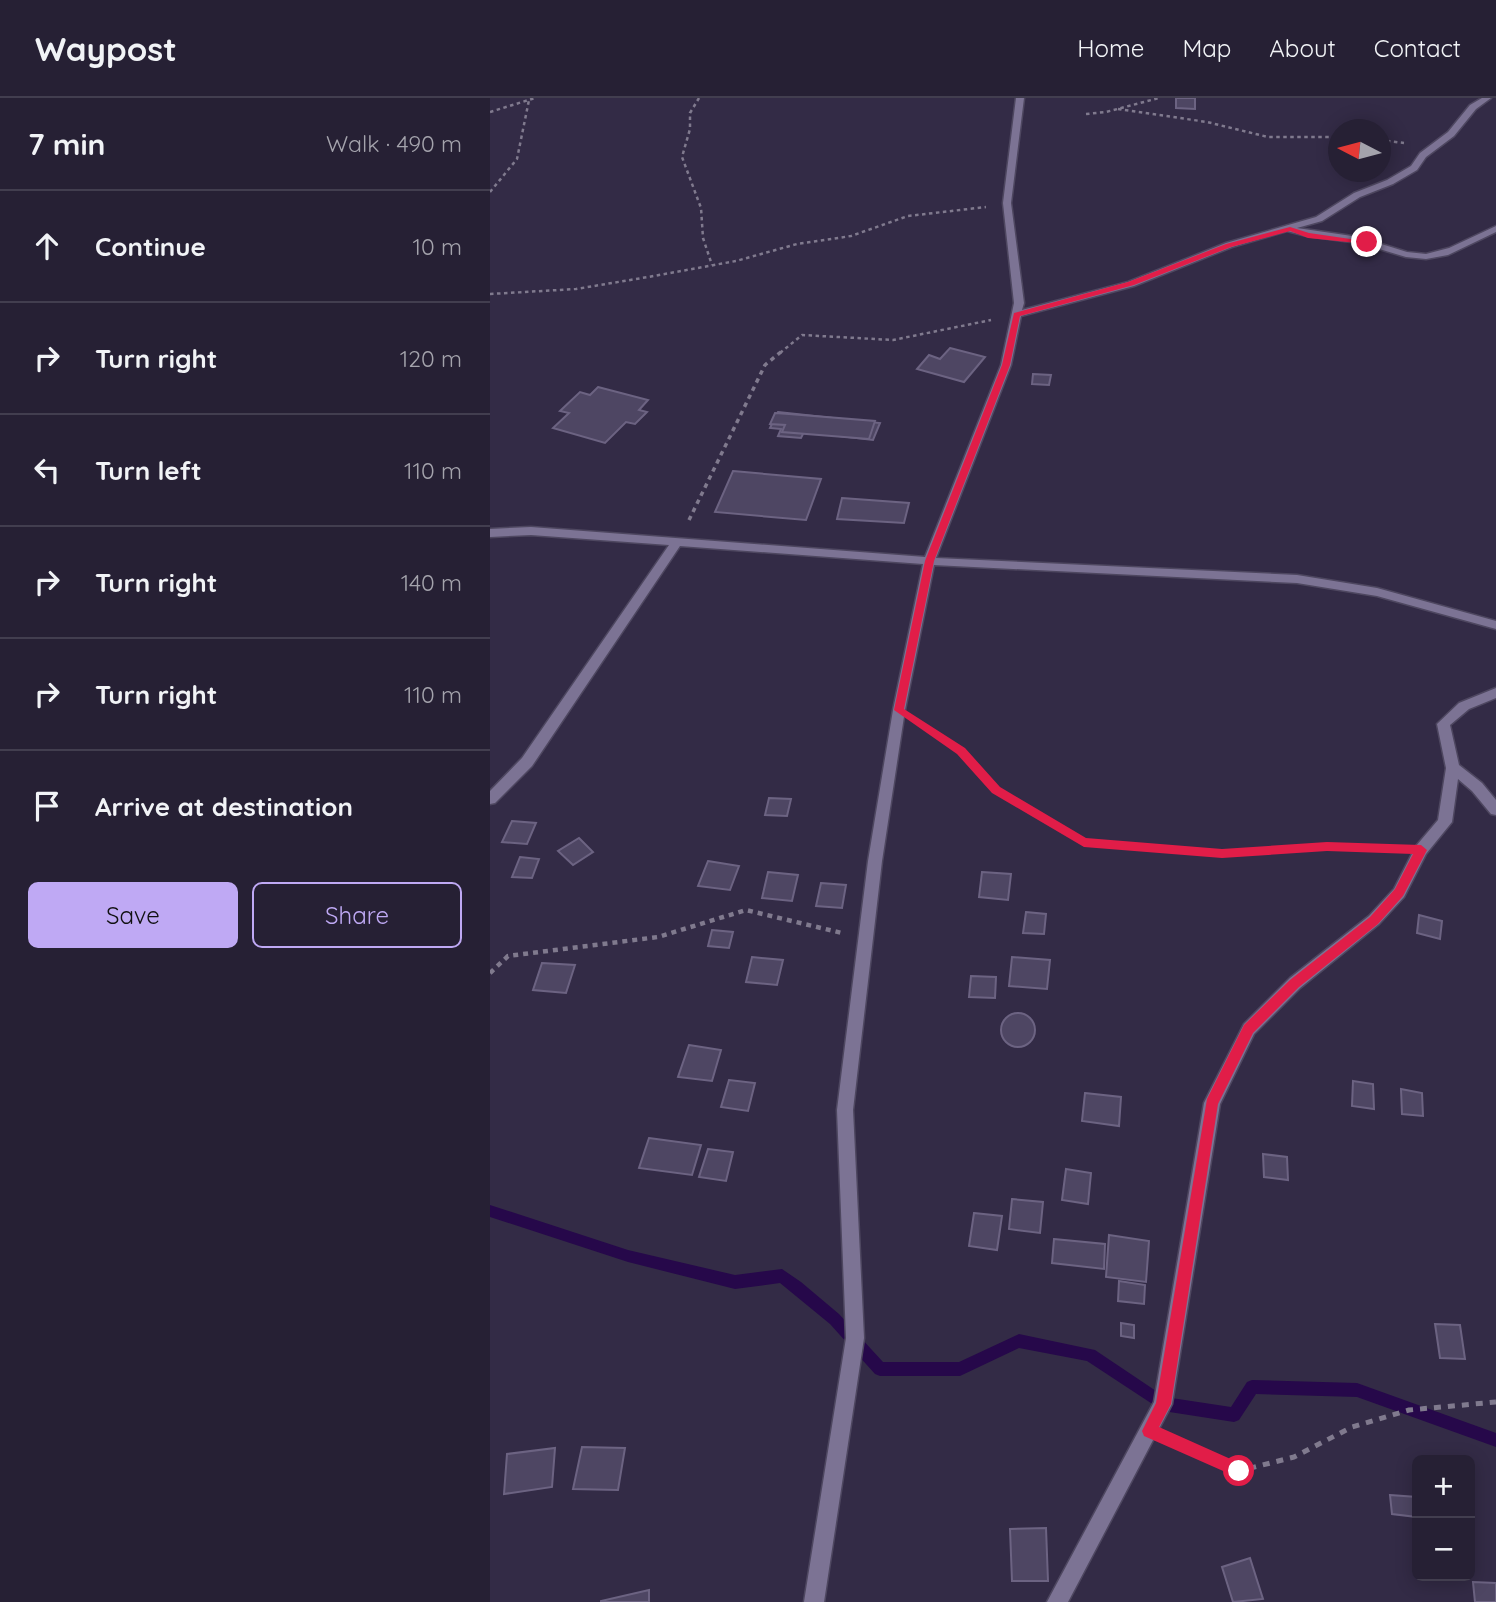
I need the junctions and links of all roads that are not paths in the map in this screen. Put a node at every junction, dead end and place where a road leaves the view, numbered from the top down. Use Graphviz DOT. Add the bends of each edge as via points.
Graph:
graph roads {
  1 [pos="1020,98"];
  2 [pos="1487,98"];
  3 [pos="1290,229"];
  4 [pos="1496,229"];
  5 [pos="1017,314"];
  6 [pos="490,533"];
  7 [pos="677,542"];
  8 [pos="929,561"];
  9 [pos="1496,625"];
  10 [pos="1496,693"];
  11 [pos="1453,768"];
  12 [pos="490,799"];
  13 [pos="1496,810"];
  14 [pos="814,1602"];
  15 [pos="1057,1602"];
  1 -- 5 [label="street" via="1007,203"];
  2 -- 3 [label="street" via="1407,174"];
  3 -- 4 [label="street" via="1425,256"];
  3 -- 5 [label="street" via="1229,245 1131,284"];
  5 -- 8 [label="street" via="1006,365"];
  6 -- 7 [label="street" via="531,531"];
  7 -- 8 [label="street"];
  7 -- 12 [label="street" via="527,762"];
  8 -- 9 [label="street" via="1297,579 1377,592"];
  8 -- 14 [label="street" via="875,861 845,1110 855,1338"];
  10 -- 11 [label="street" via="1464,706 1443,724"];
  11 -- 13 [label="street"];
  11 -- 15 [label="street" via="1445,822 1421,850 1399,892 1374,920 1295,984 1249,1029 1212,1104 1163,1404"];
}
